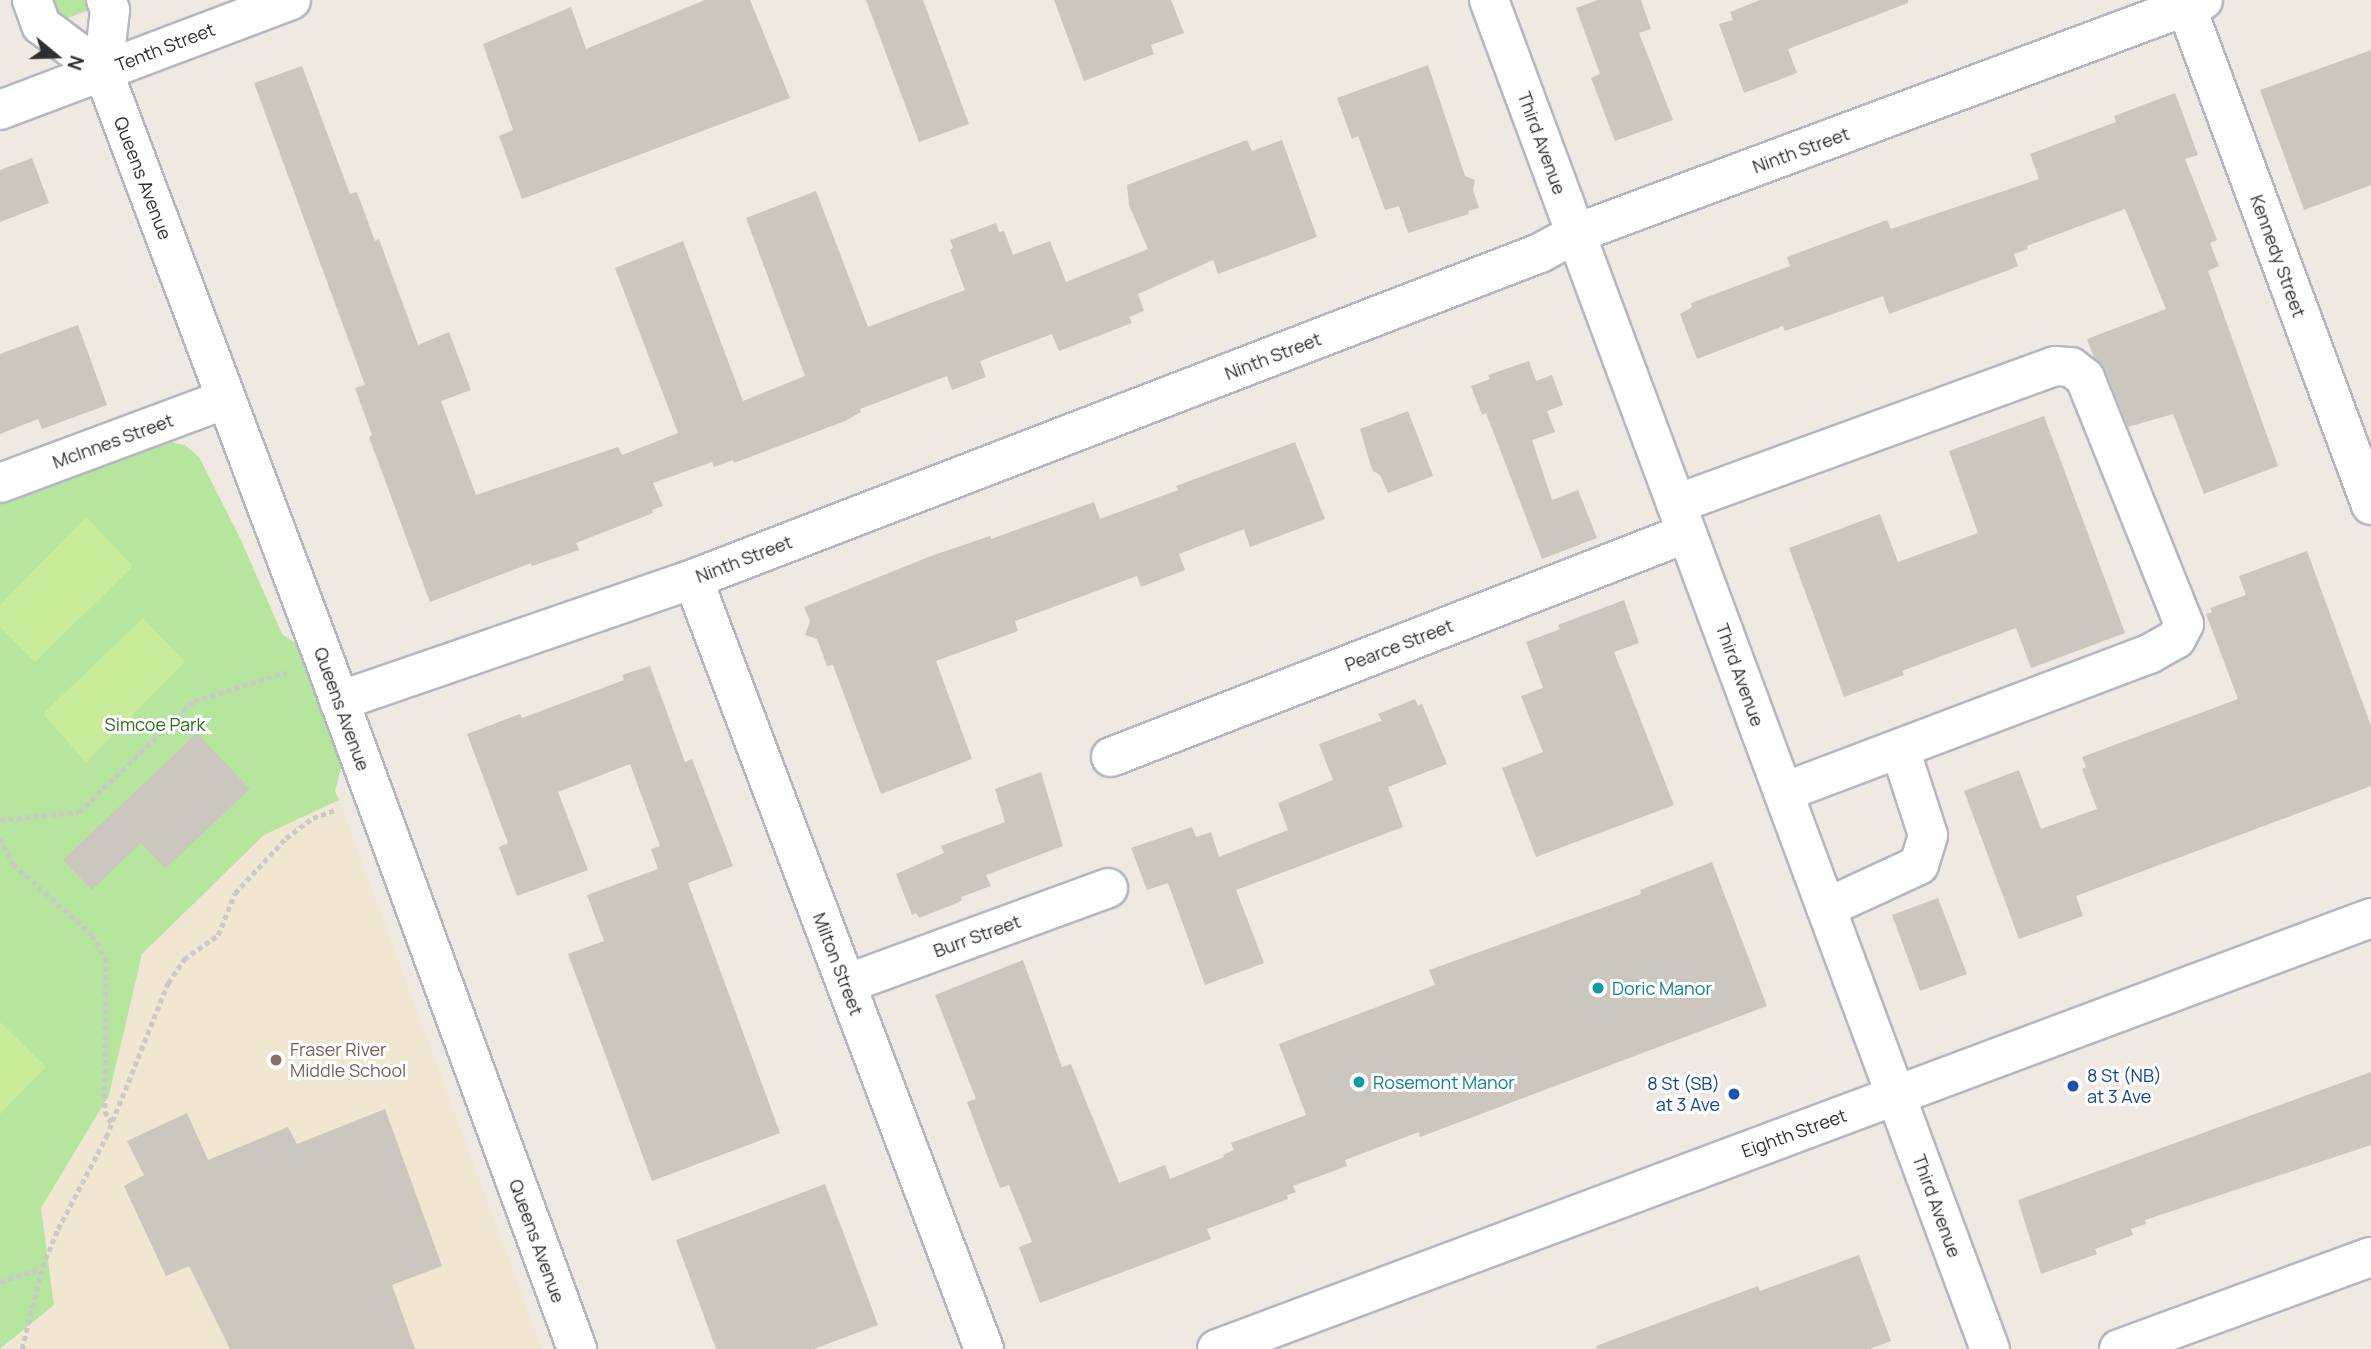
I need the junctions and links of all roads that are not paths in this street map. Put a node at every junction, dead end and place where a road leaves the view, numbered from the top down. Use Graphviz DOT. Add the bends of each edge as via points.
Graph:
graph roads {
  1 [pos="32,0"];
  2 [pos="106,0"];
  3 [pos="291,0"];
  4 [pos="1489,0"];
  5 [pos="2194,3"];
  6 [pos="103,71"];
  7 [pos="0,110"];
  8 [pos="1577,233"];
  9 [pos="226,399"];
  10 [pos="0,483"];
  11 [pos="2371,505"];
  12 [pos="1682,518"];
  13 [pos="693,579"];
  14 [pos="339,701"];
  15 [pos="1900,749"];
  16 [pos="1111,757"];
  17 [pos="1783,792"];
  18 [pos="1108,888"];
  19 [pos="1826,908"];
  20 [pos="2371,918"];
  21 [pos="846,984"];
  22 [pos="1896,1095"];
  23 [pos="2371,1257"];
  24 [pos="577,1349"];
  25 [pos="984,1349"];
  26 [pos="1217,1349"];
  27 [pos="1990,1349"];
  28 [pos="2119,1349"];
  1 -- 6 [label="street" via="41,25"];
  2 -- 6 [label="street, Queens Avenue" via="110,10"];
  3 -- 6 [label="street, Tenth Street"];
  4 -- 8 [label="street, Third Avenue"];
  5 -- 8 [label="street, Ninth Street"];
  5 -- 11 [label="street, Kennedy Street"];
  6 -- 7 [label="street, Tenth Street"];
  6 -- 9 [label="street, Queens Avenue"];
  8 -- 12 [label="street, Third Avenue"];
  8 -- 13 [label="street, Ninth Street" via="1540,253"];
  9 -- 10 [label="street, McInnes Street"];
  9 -- 14 [label="street, Queens Avenue"];
  12 -- 15 [label="street, Pearce Street" via="2055,366 2071,367 2085,378 2185,624 2176,639 2149,654"];
  12 -- 16 [label="street, Pearce Street"];
  12 -- 17 [label="street, Third Avenue"];
  13 -- 14 [label="street, Ninth Street"];
  13 -- 21 [label="street, Milton Street"];
  14 -- 24 [label="street, Queens Avenue"];
  15 -- 17 [label="street"];
  15 -- 19 [label="street" via="1928,835 1919,865"];
  17 -- 19 [label="street, Third Avenue"];
  18 -- 21 [label="street, Burr Street"];
  19 -- 22 [label="street, Third Avenue"];
  20 -- 22 [label="street, Eighth Street"];
  21 -- 25 [label="street, Milton Street"];
  22 -- 26 [label="street, Eighth Street"];
  22 -- 27 [label="street, Third Avenue"];
  23 -- 28 [label="street"];
}
